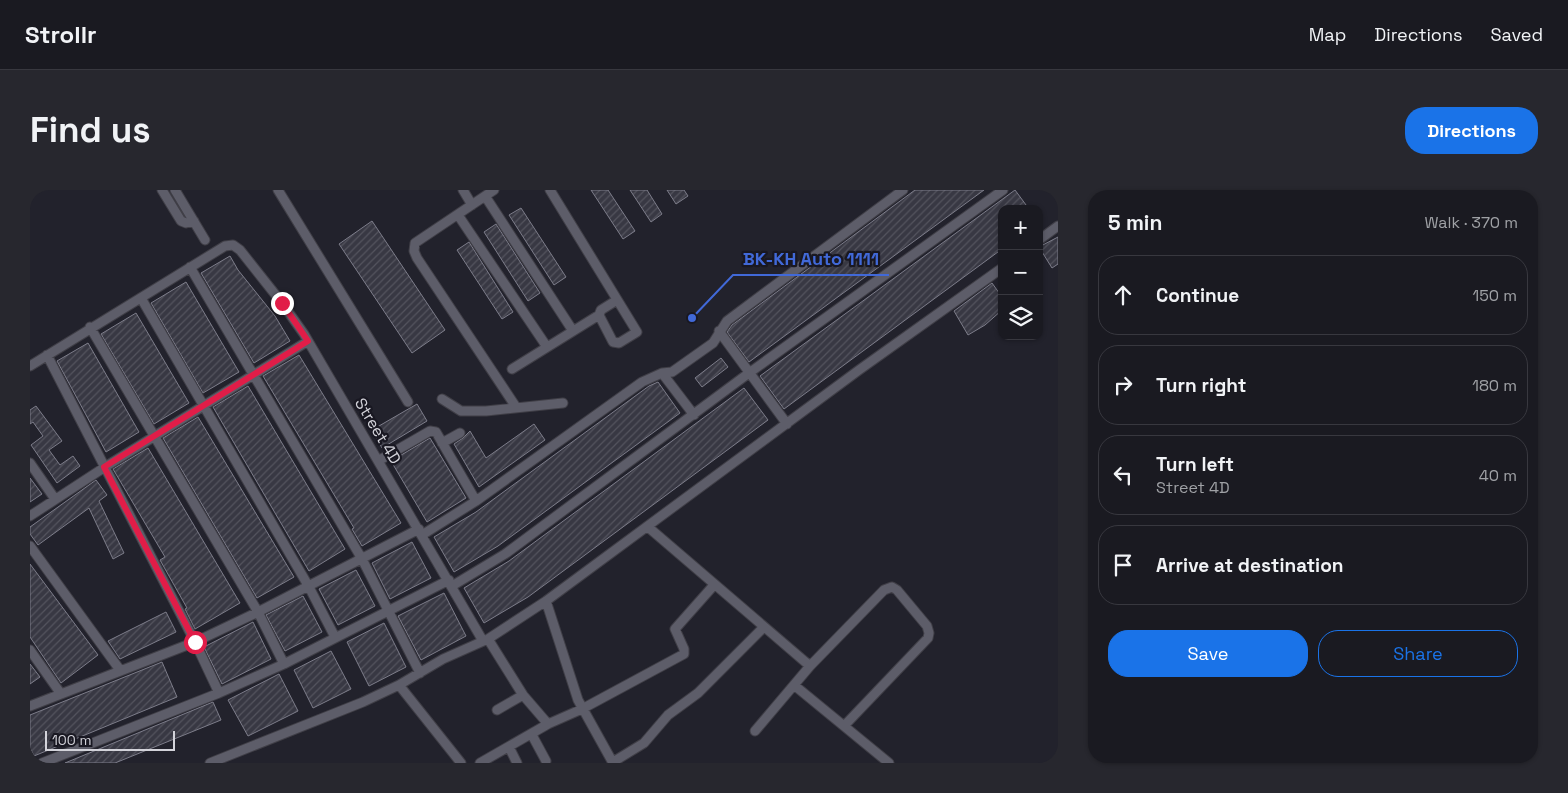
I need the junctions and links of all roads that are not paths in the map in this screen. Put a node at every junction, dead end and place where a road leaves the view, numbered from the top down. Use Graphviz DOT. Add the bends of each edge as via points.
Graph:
graph roads {
  1 [pos="162,190"];
  2 [pos="175,190"];
  3 [pos="278,190"];
  4 [pos="463,190"];
  5 [pos="494,190"];
  6 [pos="550,190"];
  7 [pos="903,190"];
  8 [pos="1003,190"];
  9 [pos="485,196"];
  10 [pos="472,204"];
  11 [pos="458,214"];
  12 [pos="194,221"];
  13 [pos="1058,226"];
  14 [pos="1043,237"];
  15 [pos="206,240"];
  16 [pos="190,267"];
  17 [pos="998,271"];
  18 [pos="140,298"];
  19 [pos="617,300"];
  20 [pos="599,315"];
  21 [pos="90,327"];
  22 [pos="573,331"];
  23 [pos="719,331"];
  24 [pos="308,341"];
  25 [pos="547,347"];
  26 [pos="47,355"];
  27 [pos="30,366"];
  28 [pos="512,369"];
  29 [pos="662,372"];
  30 [pos="749,373"];
  31 [pos="252,375"];
  32 [pos="442,399"];
  33 [pos="408,402"];
  34 [pos="563,403"];
  35 [pos="205,406"];
  36 [pos="516,408"];
  37 [pos="694,414"];
  38 [pos="787,424"];
  39 [pos="460,433"];
  40 [pos="154,436"];
  41 [pos="442,443"];
  42 [pos="378,461"];
  43 [pos="30,463"];
  44 [pos="104,467"];
  45 [pos="55,499"];
  46 [pos="476,501"];
  47 [pos="30,516"];
  48 [pos="648,527"];
  49 [pos="421,532"];
  50 [pos="30,546"];
  51 [pos="362,559"];
  52 [pos="451,583"];
  53 [pos="714,585"];
  54 [pos="309,586"];
  55 [pos="546,601"];
  56 [pos="389,610"];
  57 [pos="258,612"];
  58 [pos="764,627"];
  59 [pos="335,637"];
  60 [pos="485,640"];
  61 [pos="195,642"];
  62 [pos="30,650"];
  63 [pos="284,664"];
  64 [pos="810,666"];
  65 [pos="120,670"];
  66 [pos="420,673"];
  67 [pos="399,685"];
  68 [pos="794,685"];
  69 [pos="219,693"];
  70 [pos="61,694"];
  71 [pos="523,695"];
  72 [pos="30,706"];
  73 [pos="582,709"];
  74 [pos="497,710"];
  75 [pos="548,724"];
  76 [pos="844,726"];
  77 [pos="755,730"];
  78 [pos="532,735"];
  79 [pos="509,747"];
  80 [pos="233,759"];
  81 [pos="30,760"];
  82 [pos="546,761"];
  83 [pos="32,763"];
  84 [pos="42,763"];
  85 [pos="210,763"];
  86 [pos="461,763"];
  87 [pos="480,763"];
  88 [pos="517,763"];
  89 [pos="613,763"];
  90 [pos="888,763"];
  1 -- 12 [label="street" via="181,221"];
  2 -- 12 [label="street"];
  3 -- 33 [label="street"];
  4 -- 10 [label="street"];
  5 -- 9 [label="street"];
  6 -- 19 [label="street"];
  7 -- 23 [label="street" via="727,321"];
  8 -- 30 [label="street"];
  9 -- 10 [label="street"];
  9 -- 22 [label="street"];
  10 -- 11 [label="street"];
  11 -- 25 [label="street"];
  11 -- 36 [label="street" via="415,243 414,251"];
  12 -- 15 [label="street"];
  13 -- 14 [label="street"];
  16 -- 18 [label="street"];
  16 -- 24 [label="street, Street 4D" via="225,246 233,245 282,303"];
  16 -- 31 [label="street"];
  17 -- 38 [label="street"];
  18 -- 21 [label="street"];
  18 -- 35 [label="street"];
  19 -- 20 [label="street" via="601,310"];
  19 -- 20 [label="street" via="637,332 619,343 613,342"];
  20 -- 22 [label="street"];
  21 -- 26 [label="street"];
  21 -- 40 [label="street"];
  22 -- 25 [label="street"];
  23 -- 29 [label="street" via="714,343 672,372"];
  23 -- 30 [label="street"];
  24 -- 31 [label="street"];
  24 -- 42 [label="street, Street 4D"];
  25 -- 28 [label="street"];
  26 -- 27 [label="street"];
  26 -- 44 [label="street"];
  29 -- 37 [label="street"];
  29 -- 46 [label="street" via="642,382"];
  30 -- 37 [label="street"];
  30 -- 38 [label="street"];
  31 -- 35 [label="street"];
  31 -- 51 [label="street"];
  32 -- 36 [label="street" via="461,411"];
  34 -- 36 [label="street"];
  35 -- 40 [label="street"];
  35 -- 54 [label="street"];
  37 -- 52 [label="street" via="505,554"];
  38 -- 48 [label="street"];
  39 -- 41 [label="street"];
  40 -- 44 [label="street"];
  40 -- 57 [label="street"];
  41 -- 42 [label="street" via="436,432 430,431"];
  41 -- 46 [label="street"];
  42 -- 49 [label="street, Street 4D"];
  43 -- 45 [label="street"];
  44 -- 45 [label="street"];
  44 -- 61 [label="street"];
  45 -- 47 [label="street"];
  46 -- 49 [label="street"];
  48 -- 53 [label="street"];
  48 -- 55 [label="street"];
  49 -- 51 [label="street"];
  49 -- 52 [label="street, Street 4D"];
  50 -- 65 [label="street"];
  51 -- 54 [label="street"];
  51 -- 56 [label="street"];
  52 -- 56 [label="street"];
  52 -- 60 [label="street, Street 4D"];
  53 -- 58 [label="street"];
  53 -- 73 [label="street" via="675,629 684,654"];
  54 -- 57 [label="street"];
  54 -- 59 [label="street"];
  55 -- 60 [label="street"];
  55 -- 73 [label="street"];
  56 -- 59 [label="street"];
  56 -- 66 [label="street"];
  57 -- 61 [label="street"];
  57 -- 63 [label="street"];
  58 -- 64 [label="street"];
  58 -- 89 [label="street" via="698,693 668,715 644,743"];
  59 -- 63 [label="street"];
  60 -- 66 [label="street"];
  60 -- 71 [label="street, Street 4D"];
  61 -- 65 [label="street"];
  61 -- 69 [label="street"];
  62 -- 70 [label="street"];
  63 -- 69 [label="street"];
  64 -- 68 [label="street"];
  64 -- 76 [label="street" via="884,590 892,587 927,626 928,638"];
  65 -- 70 [label="street"];
  66 -- 67 [label="street"];
  67 -- 80 [label="street"];
  67 -- 86 [label="street"];
  68 -- 76 [label="street"];
  68 -- 77 [label="street"];
  69 -- 84 [label="street"];
  70 -- 72 [label="street"];
  71 -- 74 [label="street"];
  71 -- 75 [label="street, Street 4D"];
  73 -- 75 [label="street"];
  73 -- 89 [label="street"];
  75 -- 78 [label="street"];
  76 -- 90 [label="street"];
  78 -- 79 [label="street"];
  78 -- 82 [label="street"];
  79 -- 87 [label="street"];
  79 -- 88 [label="street"];
  80 -- 85 [label="street"];
  81 -- 83 [label="street"];
}
